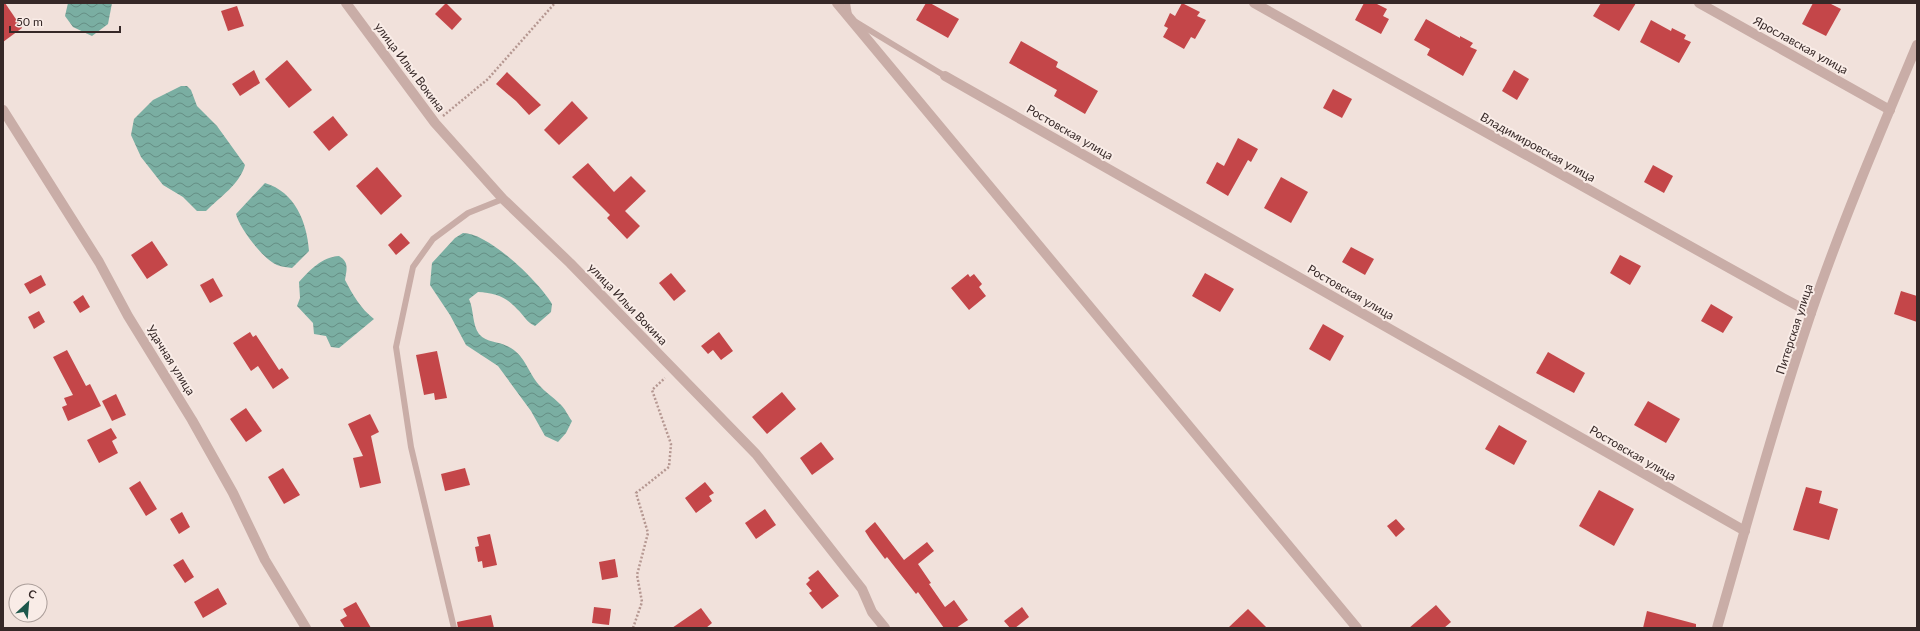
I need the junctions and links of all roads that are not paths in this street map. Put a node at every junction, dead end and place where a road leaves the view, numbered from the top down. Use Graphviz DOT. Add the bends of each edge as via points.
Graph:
graph roads {
  1 [pos="346,3"];
  2 [pos="837,3"];
  3 [pos="847,3"];
  4 [pos="1254,3"];
  5 [pos="1700,3"];
  6 [pos="849,18"];
  7 [pos="1917,45"];
  8 [pos="945,76"];
  9 [pos="3,110"];
  10 [pos="1890,110"];
  11 [pos="503,199"];
  12 [pos="1811,313"];
  13 [pos="1745,531"];
  14 [pos="306,628"];
  15 [pos="454,628"];
  16 [pos="885,628"];
  17 [pos="1357,628"];
  18 [pos="1717,628"];
  1 -- 11 [label="street, улица Ильи Вокина" via="435,123"];
  2 -- 6 [label="street"];
  3 -- 6 [label="lane"];
  4 -- 12 [label="street, Владимировская улица"];
  5 -- 10 [label="street, Ярославская улица"];
  6 -- 8 [label="lane"];
  6 -- 17 [label="street"];
  7 -- 10 [label="street, Питерская улица"];
  8 -- 13 [label="street, Ростовская улица"];
  9 -- 14 [label="street, Удачная улица" via="99,262 128,316 192,420 233,493 264,560"];
  10 -- 12 [label="street, Питерская улица"];
  11 -- 15 [label="lane" via="468,213 433,239 413,267 396,347 411,446"];
  11 -- 16 [label="street, улица Ильи Вокина" via="570,262 756,454 862,589 872,612"];
  12 -- 13 [label="street, Питерская улица"];
  13 -- 18 [label="street, Питерская улица"];
}
